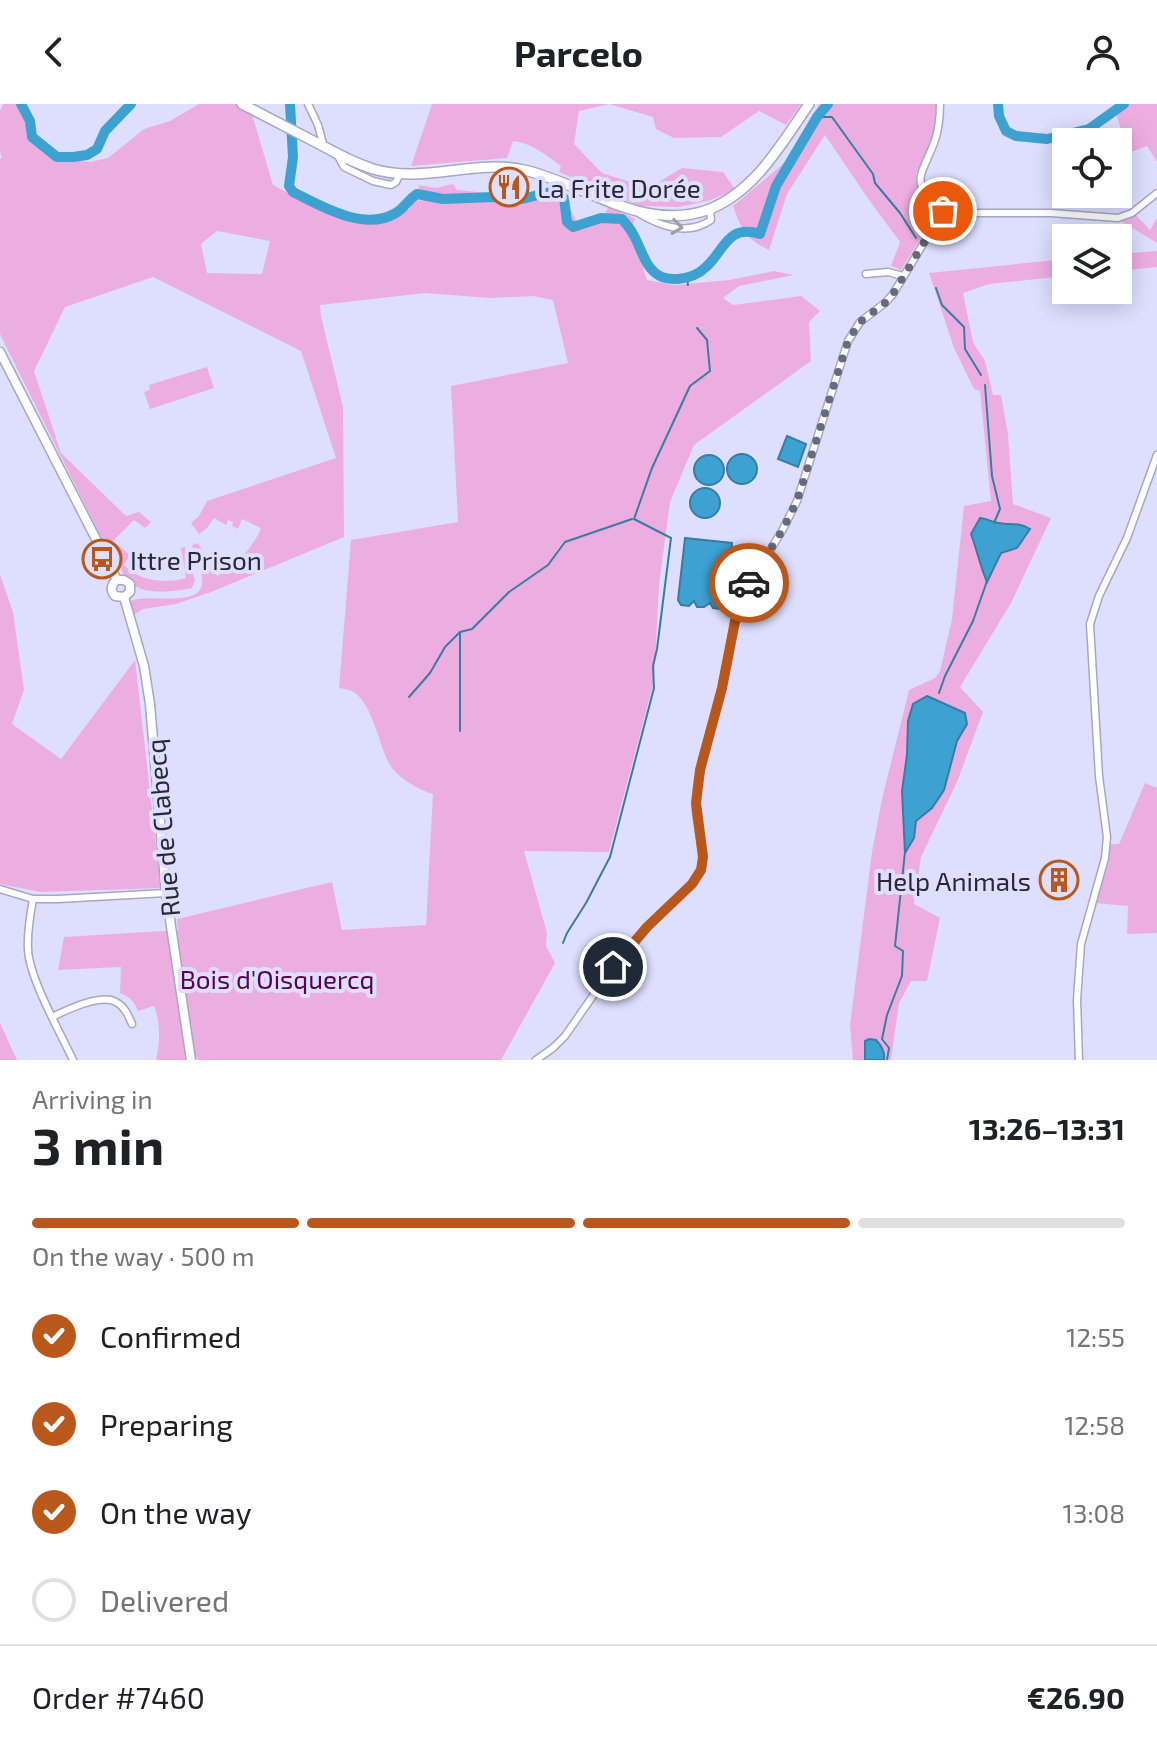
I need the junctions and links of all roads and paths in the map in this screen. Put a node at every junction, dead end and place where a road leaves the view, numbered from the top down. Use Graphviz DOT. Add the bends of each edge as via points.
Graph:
graph roads {
  1 [pos="242,104"];
  2 [pos="308,104"];
  3 [pos="809,104"];
  4 [pos="940,104"];
  5 [pos="324,147"];
  6 [pos="1157,193"];
  7 [pos="710,209"];
  8 [pos="633,211"];
  9 [pos="943,211"];
  10 [pos="866,274"];
  11 [pos="903,276"];
  12 [pos="0,352"];
  13 [pos="1157,455"];
  14 [pos="0,889"];
  15 [pos="166,893"];
  16 [pos="33,899"];
  17 [pos="52,1017"];
  18 [pos="132,1024"];
  19 [pos="188,1059"];
  20 [pos="73,1060"];
  21 [pos="536,1060"];
  22 [pos="1079,1060"];
  1 -- 5 [label="main road"];
  2 -- 5 [label="street"];
  3 -- 7 [label="main road" via="761,171"];
  4 -- 9 [label="street" via="938,132 920,179 924,192"];
  5 -- 8 [label="main road" via="372,169 400,174 519,169"];
  6 -- 9 [label="street" via="1118,218"];
  7 -- 8 [label="main road" via="678,216"];
  8 -- 7 [label="street, one-way" via="683,230 711,220"];
  9 -- 11 [label="street"];
  10 -- 11 [label="street"];
  11 -- 21 [label="street" via="889,299 860,322 848,341 797,501 740,603 697,791 701,870 613,967 565,1036"];
  12 -- 15 [label="street, Rue de Clabecq" via="117,580 113,594 124,597 150,704"];
  13 -- 22 [label="street" via="1090,624 1107,847 1081,944"];
  14 -- 16 [label="street"];
  15 -- 16 [label="street"];
  15 -- 19 [label="street, Rue de Clabecq"];
  16 -- 17 [label="street" via="28,952"];
  17 -- 18 [label="street" via="112,1000"];
  17 -- 20 [label="street"];
}
